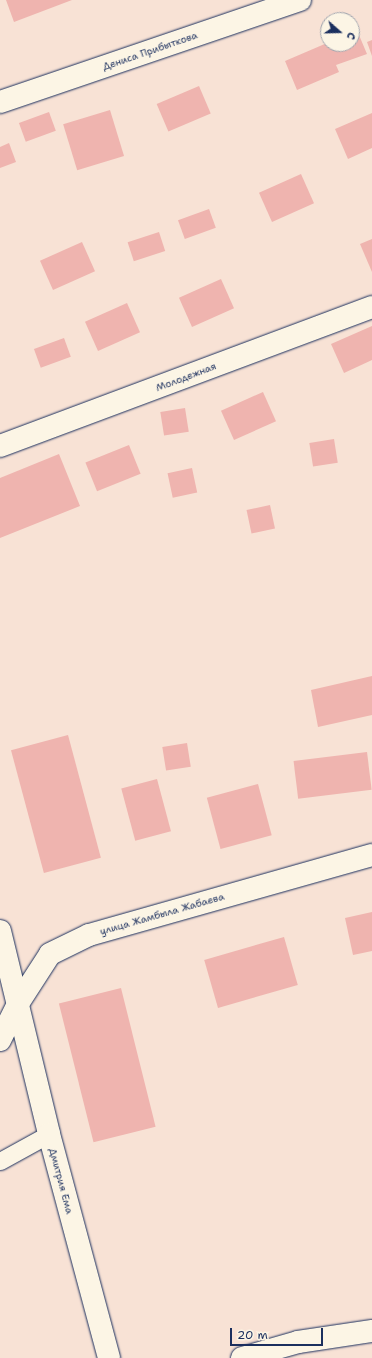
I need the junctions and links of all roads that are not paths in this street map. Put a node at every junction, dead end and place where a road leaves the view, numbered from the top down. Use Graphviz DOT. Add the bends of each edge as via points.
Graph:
graph roads {
  1 [pos="300,0"];
  2 [pos="0,102"];
  3 [pos="372,308"];
  4 [pos="0,446"];
  5 [pos="372,855"];
  6 [pos="0,931"];
  7 [pos="19,1002"];
  8 [pos="0,1040"];
  9 [pos="49,1134"];
  10 [pos="0,1161"];
  11 [pos="372,1331"];
  12 [pos="109,1358"];
  13 [pos="242,1358"];
  1 -- 2 [label="street, Дениса Прибыткова"];
  3 -- 4 [label="street, Молодежная"];
  5 -- 7 [label="street, улица Жамбыла Жабаева" via="89,934 50,954"];
  6 -- 7 [label="street, Дмитрия Ема"];
  7 -- 8 [label="street, улица Жамбыла Жабаева"];
  7 -- 9 [label="street, Дмитрия Ема"];
  9 -- 10 [label="lane"];
  9 -- 12 [label="street, Дмитрия Ема"];
  11 -- 13 [label="street" via="298,1342"];
}
